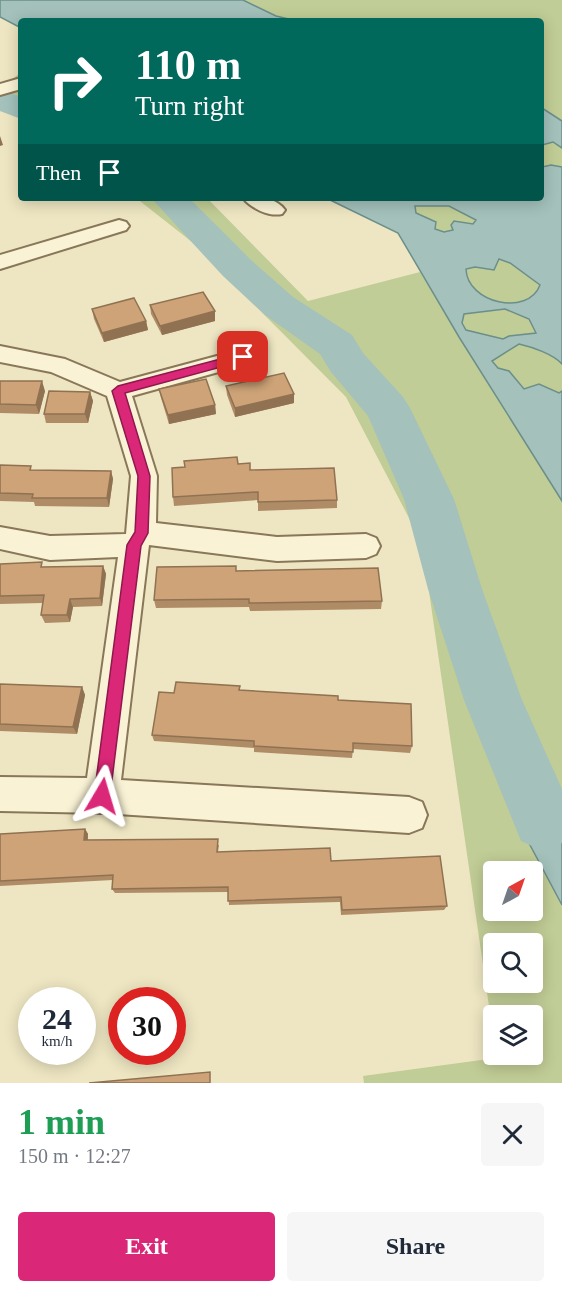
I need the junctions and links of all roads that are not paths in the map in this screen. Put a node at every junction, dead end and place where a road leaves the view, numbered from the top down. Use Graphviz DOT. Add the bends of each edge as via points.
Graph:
graph roads {
  1 [pos="0,76"];
  2 [pos="18,81"];
  3 [pos="18,83"];
  4 [pos="0,90"];
  5 [pos="258,201"];
  6 [pos="275,210"];
  7 [pos="119,226"];
  8 [pos="0,262"];
  9 [pos="1,353"];
  10 [pos="243,357"];
  11 [pos="118,391"];
  12 [pos="0,538"];
  13 [pos="138,539"];
  14 [pos="366,546"];
  15 [pos="0,794"];
  16 [pos="102,796"];
  17 [pos="409,815"];
  1 -- 2 [label="street"];
  3 -- 4 [label="street"];
  5 -- 6 [label="street"];
  7 -- 8 [label="street"];
  9 -- 11 [label="street" via="56,365"];
  10 -- 11 [label="street"];
  11 -- 13 [label="street" via="144,476"];
  12 -- 13 [label="street" via="50,548"];
  13 -- 14 [label="street" via="277,549"];
  13 -- 16 [label="street"];
  15 -- 16 [label="street"];
  16 -- 17 [label="street"];
}
